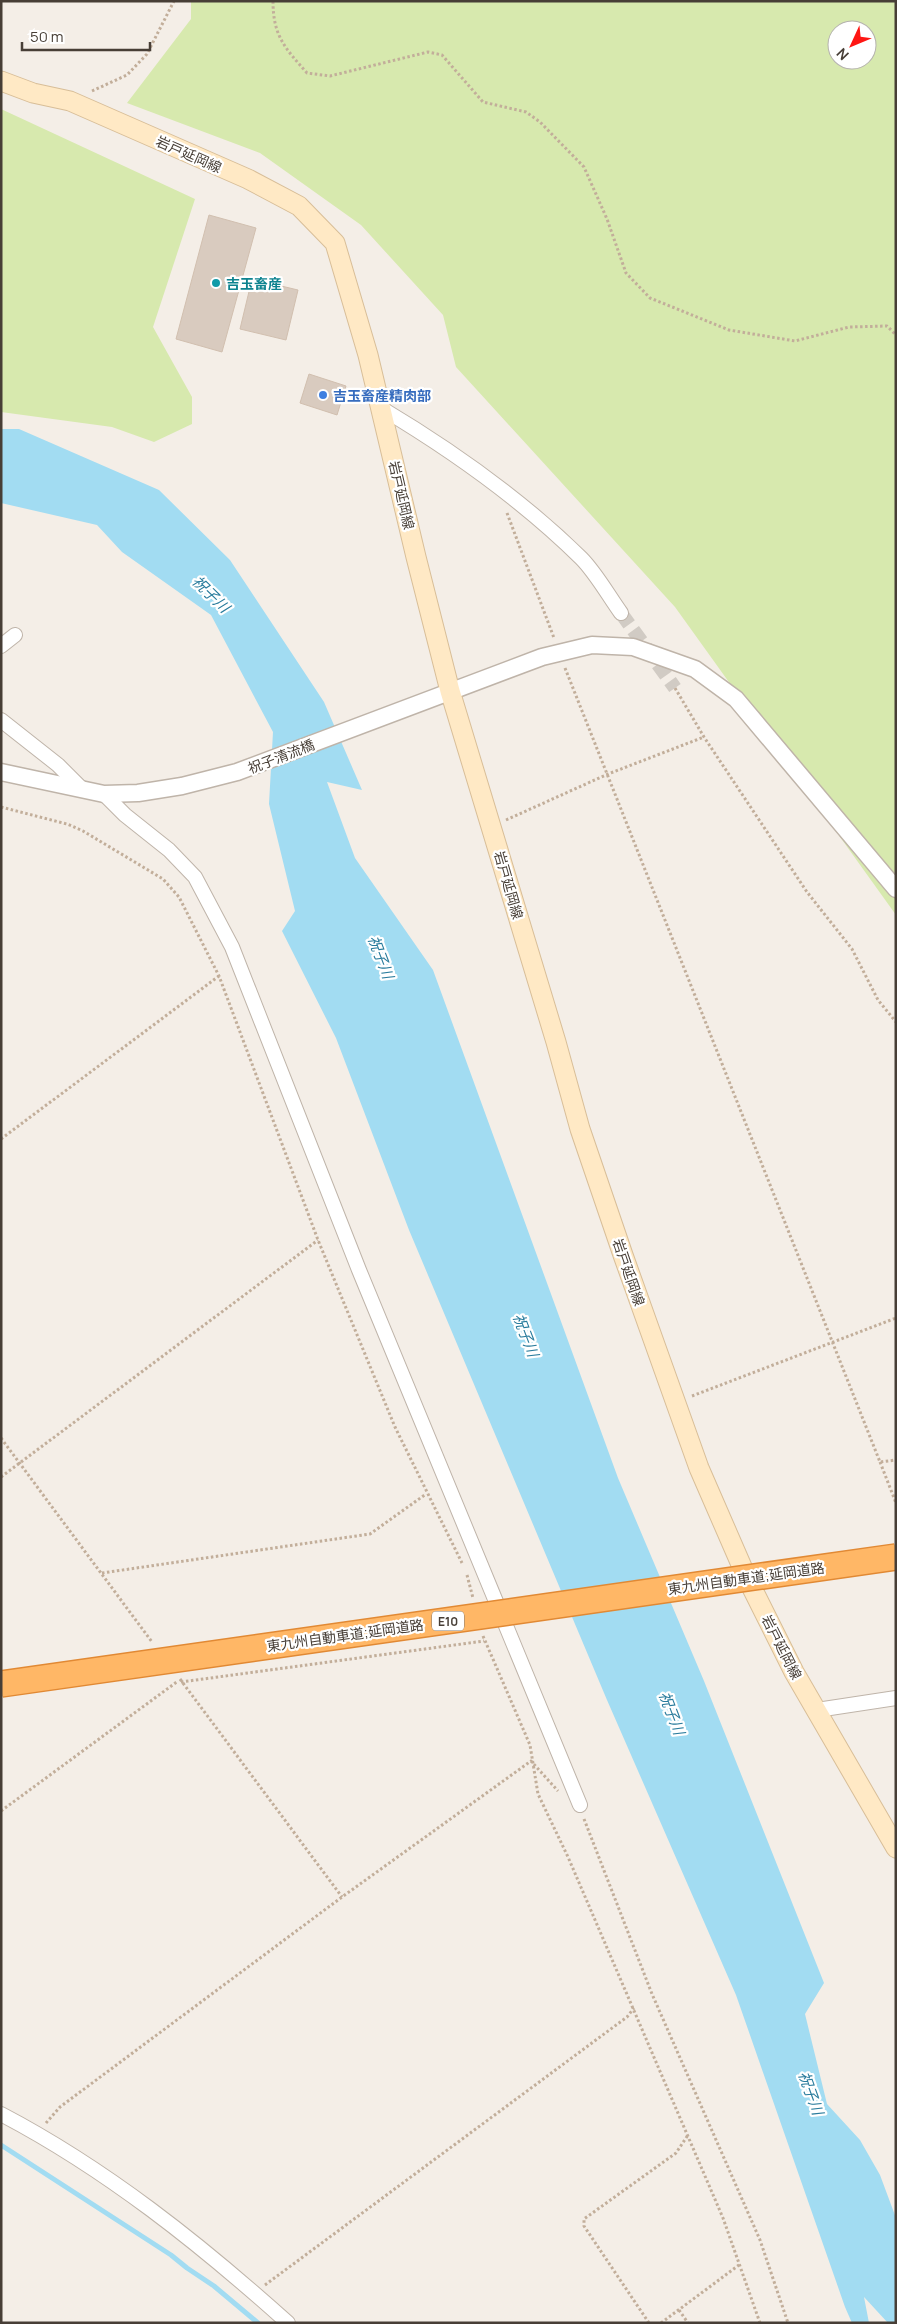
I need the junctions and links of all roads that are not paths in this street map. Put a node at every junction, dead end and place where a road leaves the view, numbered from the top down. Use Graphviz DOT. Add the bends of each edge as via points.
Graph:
graph roads {
  1 [pos="1,81"];
  2 [pos="381,408"];
  3 [pos="621,613"];
  4 [pos="15,635"];
  5 [pos="1,646"];
  6 [pos="450,691"];
  7 [pos="1,720"];
  8 [pos="1,772"];
  9 [pos="83,790"];
  10 [pos="104,794"];
  11 [pos="896,889"];
  12 [pos="896,1557"];
  13 [pos="1,1684"];
  14 [pos="896,1698"];
  15 [pos="817,1710"];
  16 [pos="580,1806"];
  17 [pos="896,1848"];
  18 [pos="1,2114"];
  19 [pos="288,2323"];
  1 -- 2 [label="main road, 岩戸延岡線" via="33,93 70,101 248,179 309,214 335,243"];
  2 -- 3 [label="street" via="443,445 505,491 582,559"];
  2 -- 6 [label="main road, 岩戸延岡線"];
  4 -- 5 [label="street"];
  6 -- 10 [label="street, 祝子清流橋" via="237,772 182,786"];
  6 -- 11 [label="street, 祝子清流橋" via="542,657 592,645 632,647 695,669 736,699"];
  6 -- 15 [label="main road, 岩戸延岡線" via="580,1129 675,1402 699,1468 746,1576 794,1672"];
  7 -- 9 [label="street" via="58,765"];
  8 -- 9 [label="street, 祝子清流橋"];
  9 -- 10 [label="street, 祝子清流橋"];
  10 -- 16 [label="street" via="195,877 232,947 356,1261"];
  12 -- 13 [label="highway, 東九州自動車道;延岡道路 / E10, bridge"];
  14 -- 15 [label="street"];
  15 -- 17 [label="main road, 岩戸延岡線"];
  18 -- 19 [label="street" via="37,2132 108,2178"];
}
